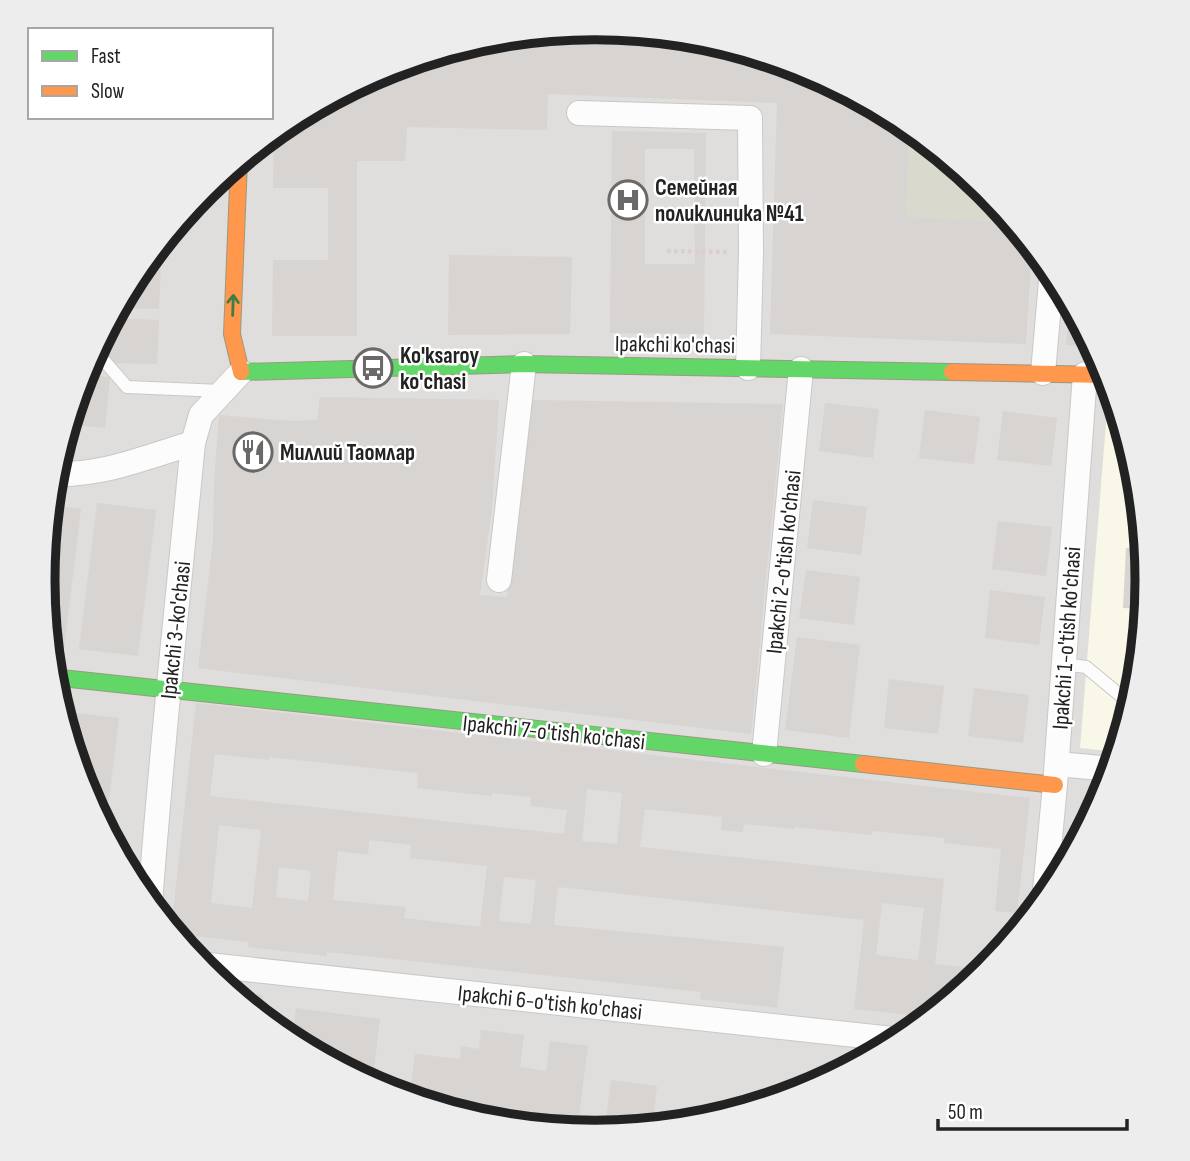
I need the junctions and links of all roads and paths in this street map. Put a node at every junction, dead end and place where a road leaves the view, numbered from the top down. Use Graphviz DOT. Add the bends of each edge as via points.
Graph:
graph roads {
  1 [pos="579,113"];
  2 [pos="238,174"];
  3 [pos="667,251"];
  4 [pos="751,253"];
  5 [pos="1050,290"];
  6 [pos="220,350"];
  7 [pos="103,359"];
  8 [pos="524,364"];
  9 [pos="748,368"];
  10 [pos="802,369"];
  11 [pos="241,372"];
  12 [pos="1043,373"];
  13 [pos="1094,375"];
  14 [pos="1096,378"];
  15 [pos="223,391"];
  16 [pos="193,443"];
  17 [pos="65,474"];
  18 [pos="499,580"];
  19 [pos="1064,664"];
  20 [pos="64,678"];
  21 [pos="170,690"];
  22 [pos="1122,697"];
  23 [pos="764,754"];
  24 [pos="1101,770"];
  25 [pos="1056,774"];
  26 [pos="1046,877"];
  27 [pos="151,888"];
  28 [pos="216,966"];
  29 [pos="882,1038"];
  1 -- 4 [label="street" via="750,118"];
  11 -- 2 [label="main road, one-way" via="232,334"];
  3 -- 4 [label="path"];
  4 -- 9 [label="street"];
  5 -- 12 [label="street"];
  6 -- 11 [label="main road"];
  7 -- 15 [label="lane" via="127,387"];
  8 -- 9 [label="main road, Ipakchi ko'chasi"];
  8 -- 11 [label="main road, Ipakchi ko'chasi"];
  8 -- 18 [label="street"];
  9 -- 10 [label="main road, Ipakchi ko'chasi"];
  10 -- 12 [label="main road, Ipakchi ko'chasi"];
  10 -- 23 [label="street, Ipakchi 2-o'tish ko'chasi"];
  11 -- 15 [label="street, Ipakchi 3-ko'chasi"];
  12 -- 13 [label="main road, Ipakchi ko'chasi"];
  14 -- 19 [label="street, Ipakchi 1-o'tish ko'chasi"];
  15 -- 16 [label="street, Ipakchi 3-ko'chasi" via="201,415"];
  16 -- 17 [label="street" via="108,470"];
  16 -- 21 [label="street, Ipakchi 3-ko'chasi"];
  19 -- 22 [label="lane" via="1086,667"];
  19 -- 25 [label="street, Ipakchi 1-o'tish ko'chasi"];
  20 -- 21 [label="main road, Ipakchi 7-o'tish ko'chasi"];
  21 -- 23 [label="main road, Ipakchi 7-o'tish ko'chasi"];
  21 -- 27 [label="street, Ipakchi 3-ko'chasi"];
  23 -- 25 [label="main road, Ipakchi 7-o'tish ko'chasi"];
  24 -- 25 [label="street, Ipakchi 7-o'tish ko'chasi"];
  25 -- 26 [label="street, Ipakchi 1-o'tish ko'chasi"];
  28 -- 29 [label="street, Ipakchi 6-o'tish ko'chasi"];
}
